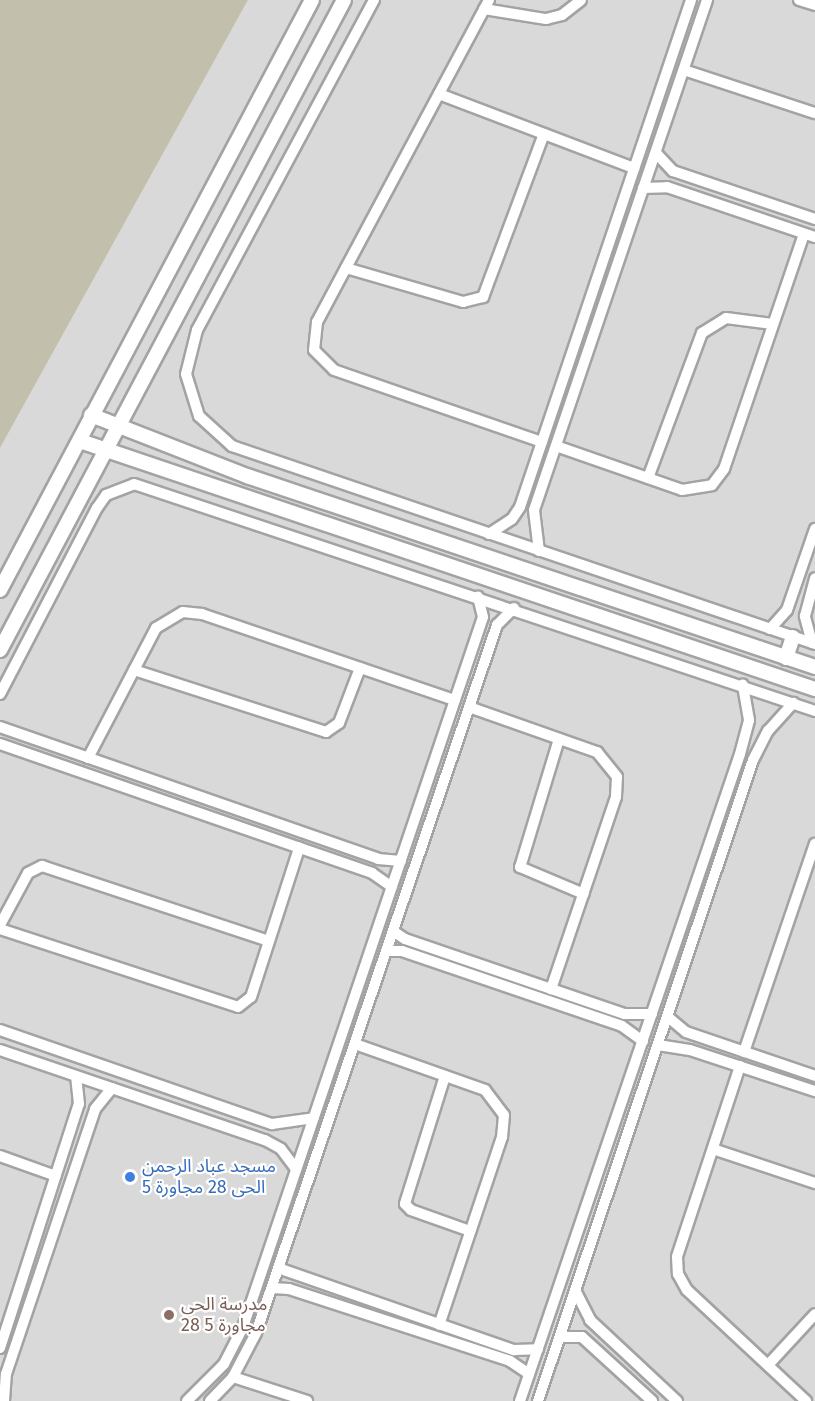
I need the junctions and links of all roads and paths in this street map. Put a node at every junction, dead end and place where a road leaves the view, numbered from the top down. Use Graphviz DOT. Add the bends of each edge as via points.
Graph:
graph roads {
  1 [pos="312,0"];
  2 [pos="344,0"];
  3 [pos="374,0"];
  4 [pos="580,0"];
  5 [pos="691,0"];
  6 [pos="707,0"];
  7 [pos="799,0"];
  8 [pos="487,4"];
  9 [pos="815,5"];
  10 [pos="684,70"];
  11 [pos="439,94"];
  12 [pos="815,113"];
  13 [pos="544,134"];
  14 [pos="656,153"];
  15 [pos="634,168"];
  16 [pos="643,188"];
  17 [pos="815,219"];
  18 [pos="809,235"];
  19 [pos="346,268"];
  20 [pos="773,324"];
  21 [pos="91,415"];
  22 [pos="117,426"];
  23 [pos="80,441"];
  24 [pos="542,442"];
  25 [pos="556,446"];
  26 [pos="106,449"];
  27 [pos="248,476"];
  28 [pos="648,478"];
  29 [pos="242,497"];
  30 [pos="815,529"];
  31 [pos="489,534"];
  32 [pos="539,551"];
  33 [pos="815,578"];
  34 [pos="0,590"];
  35 [pos="478,597"];
  36 [pos="514,608"];
  37 [pos="770,629"];
  38 [pos="792,637"];
  39 [pos="814,644"];
  40 [pos="0,650"];
  41 [pos="786,657"];
  42 [pos="360,668"];
  43 [pos="815,668"];
  44 [pos="134,670"];
  45 [pos="743,686"];
  46 [pos="815,689"];
  47 [pos="0,694"];
  48 [pos="455,700"];
  49 [pos="794,703"];
  50 [pos="470,707"];
  51 [pos="815,711"];
  52 [pos="0,727"];
  53 [pos="559,739"];
  54 [pos="0,744"];
  55 [pos="88,758"];
  56 [pos="815,844"];
  57 [pos="299,848"];
  58 [pos="401,861"];
  59 [pos="392,887"];
  60 [pos="584,894"];
  61 [pos="0,925"];
  62 [pos="0,929"];
  63 [pos="393,931"];
  64 [pos="269,941"];
  65 [pos="387,951"];
  66 [pos="551,989"];
  67 [pos="652,1014"];
  68 [pos="668,1017"];
  69 [pos="0,1030"];
  70 [pos="694,1035"];
  71 [pos="643,1041"];
  72 [pos="355,1044"];
  73 [pos="658,1045"];
  74 [pos="0,1050"];
  75 [pos="690,1050"];
  76 [pos="744,1052"];
  77 [pos="740,1066"];
  78 [pos="76,1076"];
  79 [pos="445,1076"];
  80 [pos="815,1076"];
  81 [pos="112,1088"];
  82 [pos="815,1091"];
  83 [pos="314,1118"];
  84 [pos="612,1132"];
  85 [pos="627,1136"];
  86 [pos="712,1149"];
  87 [pos="0,1156"];
  88 [pos="296,1169"];
  89 [pos="56,1176"];
  90 [pos="815,1183"];
  91 [pos="470,1231"];
  92 [pos="278,1269"];
  93 [pos="272,1288"];
  94 [pos="575,1290"];
  95 [pos="815,1314"];
  96 [pos="439,1325"];
  97 [pos="560,1337"];
  98 [pos="0,1348"];
  99 [pos="538,1349"];
  100 [pos="768,1365"];
  101 [pos="529,1374"];
  102 [pos="233,1377"];
  103 [pos="2,1400"];
  104 [pos="187,1401"];
  105 [pos="210,1401"];
  106 [pos="307,1401"];
  107 [pos="520,1401"];
  108 [pos="538,1401"];
  109 [pos="652,1401"];
  110 [pos="677,1401"];
  111 [pos="806,1401"];
  1 -- 21 [label="street"];
  2 -- 22 [label="street"];
  3 -- 31 [label="street" via="197,330 187,363 189,396 199,417 232,446"];
  4 -- 8 [label="street" via="562,15 546,19"];
  5 -- 15 [label="street"];
  6 -- 10 [label="street"];
  7 -- 9 [label="street"];
  8 -- 11 [label="street"];
  10 -- 12 [label="street"];
  10 -- 14 [label="street"];
  11 -- 13 [label="street"];
  11 -- 19 [label="street"];
  13 -- 15 [label="street"];
  13 -- 19 [label="street" via="483,297 463,302"];
  14 -- 16 [label="street"];
  14 -- 17 [label="street" via="673,171"];
  15 -- 24 [label="street"];
  16 -- 18 [label="street" via="667,187"];
  16 -- 25 [label="street"];
  18 -- 20 [label="street"];
  19 -- 24 [label="street" via="312,336 322,362"];
  20 -- 28 [label="street" via="726,318 702,333"];
  20 -- 28 [label="street" via="719,478 692,491"];
  21 -- 22 [label="street"];
  21 -- 23 [label="street"];
  22 -- 26 [label="street"];
  22 -- 27 [label="street"];
  23 -- 26 [label="street"];
  23 -- 34 [label="street"];
  24 -- 31 [label="street" via="517,513"];
  25 -- 28 [label="street"];
  25 -- 32 [label="street" via="533,518"];
  26 -- 29 [label="street"];
  26 -- 40 [label="street"];
  27 -- 29 [label="street"];
  27 -- 41 [label="street"];
  29 -- 46 [label="street"];
  30 -- 37 [label="street" via="787,610"];
  31 -- 32 [label="street"];
  32 -- 37 [label="street"];
  33 -- 39 [label="street" via="805,616"];
  35 -- 36 [label="street"];
  35 -- 47 [label="street" via="134,484 112,491 97,508"];
  35 -- 48 [label="street" via="483,618"];
  36 -- 45 [label="street"];
  36 -- 50 [label="street" via="499,621"];
  37 -- 38 [label="street"];
  38 -- 39 [label="street"];
  38 -- 41 [label="street"];
  41 -- 43 [label="street"];
  42 -- 44 [label="street" via="202,614 183,612 156,628"];
  42 -- 44 [label="street" via="339,723 326,732"];
  42 -- 48 [label="street"];
  44 -- 55 [label="street"];
  45 -- 49 [label="street"];
  45 -- 67 [label="street" via="746,733"];
  48 -- 58 [label="street"];
  49 -- 51 [label="street"];
  49 -- 68 [label="street" via="768,731 753,760"];
  50 -- 53 [label="street"];
  50 -- 63 [label="street"];
  52 -- 55 [label="street"];
  53 -- 60 [label="street" via="597,752 617,777 616,797"];
  53 -- 60 [label="street" via="520,867"];
  54 -- 57 [label="street"];
  55 -- 58 [label="street" via="378,859"];
  56 -- 76 [label="street"];
  57 -- 59 [label="street" via="378,875"];
  57 -- 64 [label="street"];
  58 -- 59 [label="street"];
  59 -- 83 [label="street"];
  60 -- 66 [label="street"];
  61 -- 64 [label="street" via="28,873 42,866"];
  62 -- 64 [label="street" via="232,1007 243,1005 251,997"];
  63 -- 65 [label="street"];
  63 -- 66 [label="street" via="405,939"];
  65 -- 71 [label="street" via="402,951 622,1026"];
  65 -- 72 [label="street"];
  66 -- 67 [label="street" via="624,1014"];
  67 -- 71 [label="street"];
  68 -- 70 [label="street"];
  68 -- 73 [label="street"];
  69 -- 83 [label="street" via="272,1124"];
  70 -- 75 [label="street"];
  70 -- 76 [label="street"];
  71 -- 84 [label="street"];
  72 -- 79 [label="street"];
  72 -- 92 [label="street"];
  73 -- 75 [label="street"];
  73 -- 85 [label="street"];
  74 -- 78 [label="street"];
  75 -- 77 [label="street"];
  76 -- 80 [label="street"];
  77 -- 82 [label="street"];
  77 -- 86 [label="street"];
  78 -- 81 [label="street"];
  78 -- 89 [label="street" via="79,1104"];
  79 -- 91 [label="street" via="485,1090 504,1115 502,1137"];
  79 -- 91 [label="street" via="404,1199 411,1210"];
  81 -- 88 [label="street" via="265,1140 281,1149"];
  81 -- 103 [label="street" via="95,1109 6,1374"];
  83 -- 88 [label="street"];
  84 -- 85 [label="street"];
  84 -- 99 [label="street"];
  85 -- 94 [label="street"];
  86 -- 90 [label="street"];
  86 -- 100 [label="street" via="677,1257 678,1274 687,1290"];
  87 -- 89 [label="street"];
  88 -- 104 [label="street" via="234,1346 214,1375"];
  89 -- 98 [label="street"];
  91 -- 96 [label="street"];
  92 -- 93 [label="street"];
  92 -- 96 [label="street"];
  93 -- 101 [label="street" via="289,1289 510,1361"];
  93 -- 102 [label="street" via="256,1333"];
  94 -- 97 [label="street"];
  94 -- 110 [label="street" via="590,1320"];
  95 -- 100 [label="street"];
  96 -- 99 [label="street" via="514,1350"];
  97 -- 108 [label="street"];
  97 -- 109 [label="street" via="582,1337"];
  99 -- 101 [label="street"];
  100 -- 111 [label="street"];
  101 -- 107 [label="street"];
  102 -- 105 [label="street"];
  102 -- 106 [label="street"];
}
